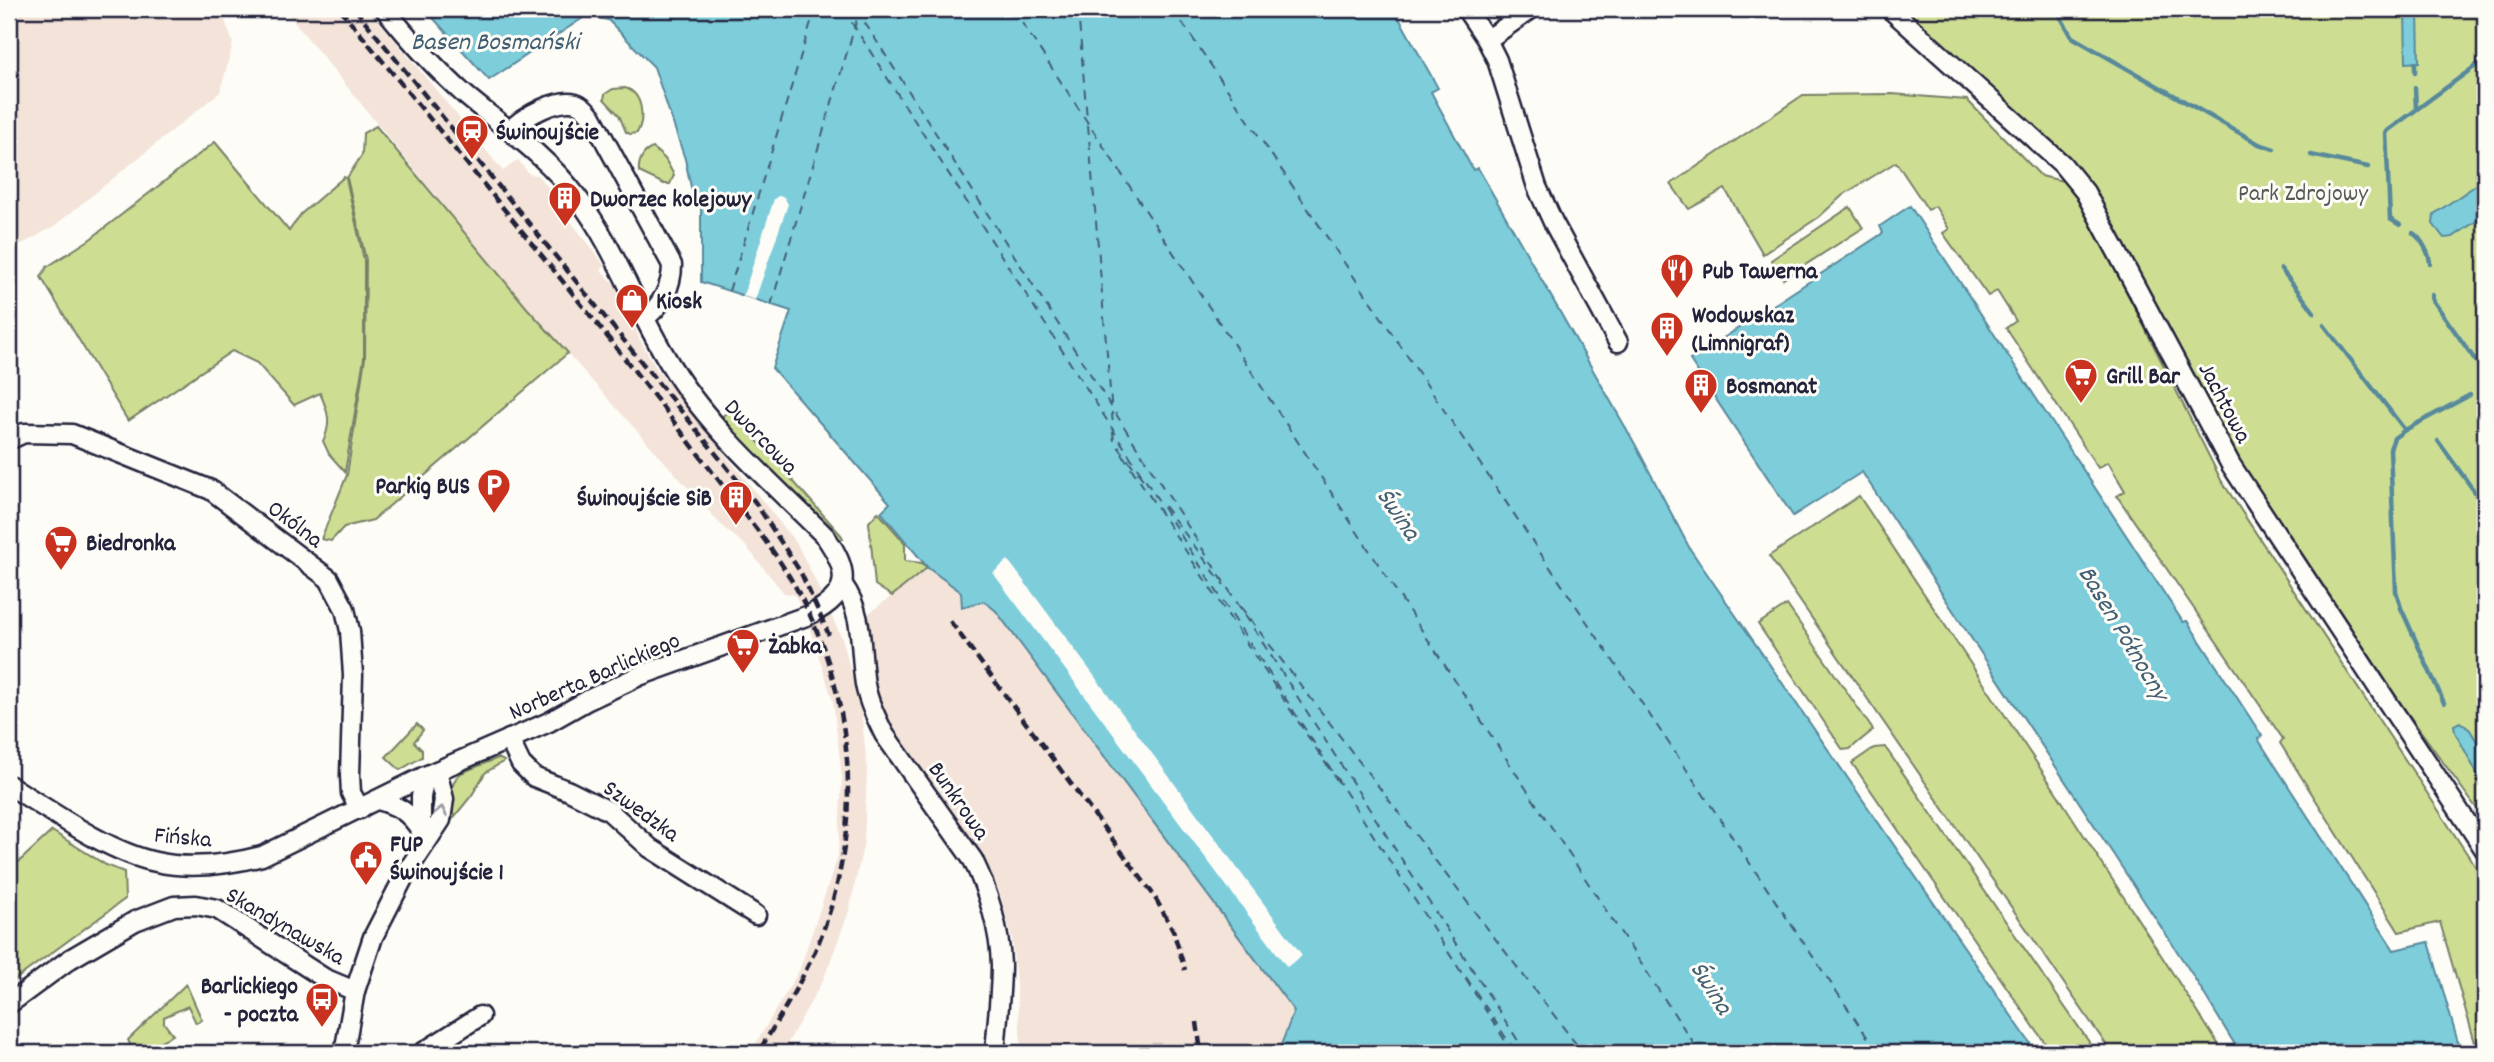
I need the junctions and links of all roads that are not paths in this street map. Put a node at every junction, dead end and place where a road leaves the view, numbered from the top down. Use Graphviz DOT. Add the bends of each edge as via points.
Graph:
graph roads {
  1 [pos="385,9"];
  2 [pos="1466,9"];
  3 [pos="1531,9"];
  4 [pos="1890,9"];
  5 [pos="1487,40"];
  6 [pos="510,131"];
  7 [pos="644,318"];
  8 [pos="1618,342"];
  9 [pos="13,439"];
  10 [pos="843,585"];
  11 [pos="509,739"];
  12 [pos="431,774"];
  13 [pos="9,785"];
  14 [pos="378,800"];
  15 [pos="360,809"];
  16 [pos="421,839"];
  17 [pos="2485,850"];
  18 [pos="756,915"];
  19 [pos="355,991"];
  20 [pos="9,1004"];
  21 [pos="480,1016"];
  22 [pos="344,1053"];
  23 [pos="422,1053"];
  24 [pos="995,1053"];
  1 -- 6 [label="street, Dworcowa" via="451,82"];
  2 -- 5 [label="street"];
  3 -- 5 [label="street"];
  4 -- 17 [label="street, Jachtowa" via="2062,164 2085,192 2231,465"];
  5 -- 8 [label="street" via="1537,187"];
  6 -- 7 [label="street, Dworcowa" via="576,195 614,254"];
  6 -- 7 [label="street" via="528,116 567,102 581,105 592,117 671,265 669,287"];
  7 -- 10 [label="street, Dworcowa" via="677,376 712,421 825,536 842,567"];
  9 -- 15 [label="street, Okólna" via="24,433 72,434 211,490 328,579 345,609 350,631 351,793"];
  10 -- 11 [label="street, Norberta Barlickiego" via="833,600 810,615 639,676"];
  10 -- 24 [label="street, Bunkrowa" via="859,621 864,677 874,713 981,877 1001,963"];
  11 -- 12 [label="street, Norberta Barlickiego"];
  11 -- 18 [label="street, Szwedzka" via="521,764 534,777 609,811 650,848"];
  12 -- 14 [label="street, Norberta Barlickiego"];
  12 -- 16 [label="street" via="443,799 441,820"];
  13 -- 15 [label="street, Fińska" via="107,843 156,862 182,865 235,863 262,856"];
  14 -- 15 [label="street, Norberta Barlickiego"];
  14 -- 16 [label="street" via="413,818"];
  16 -- 19 [label="street" via="373,937"];
  19 -- 20 [label="street, Skandynawska" via="324,978 217,909 196,905 174,906 135,921"];
  19 -- 22 [label="street"];
  21 -- 23 [label="street"];
}
